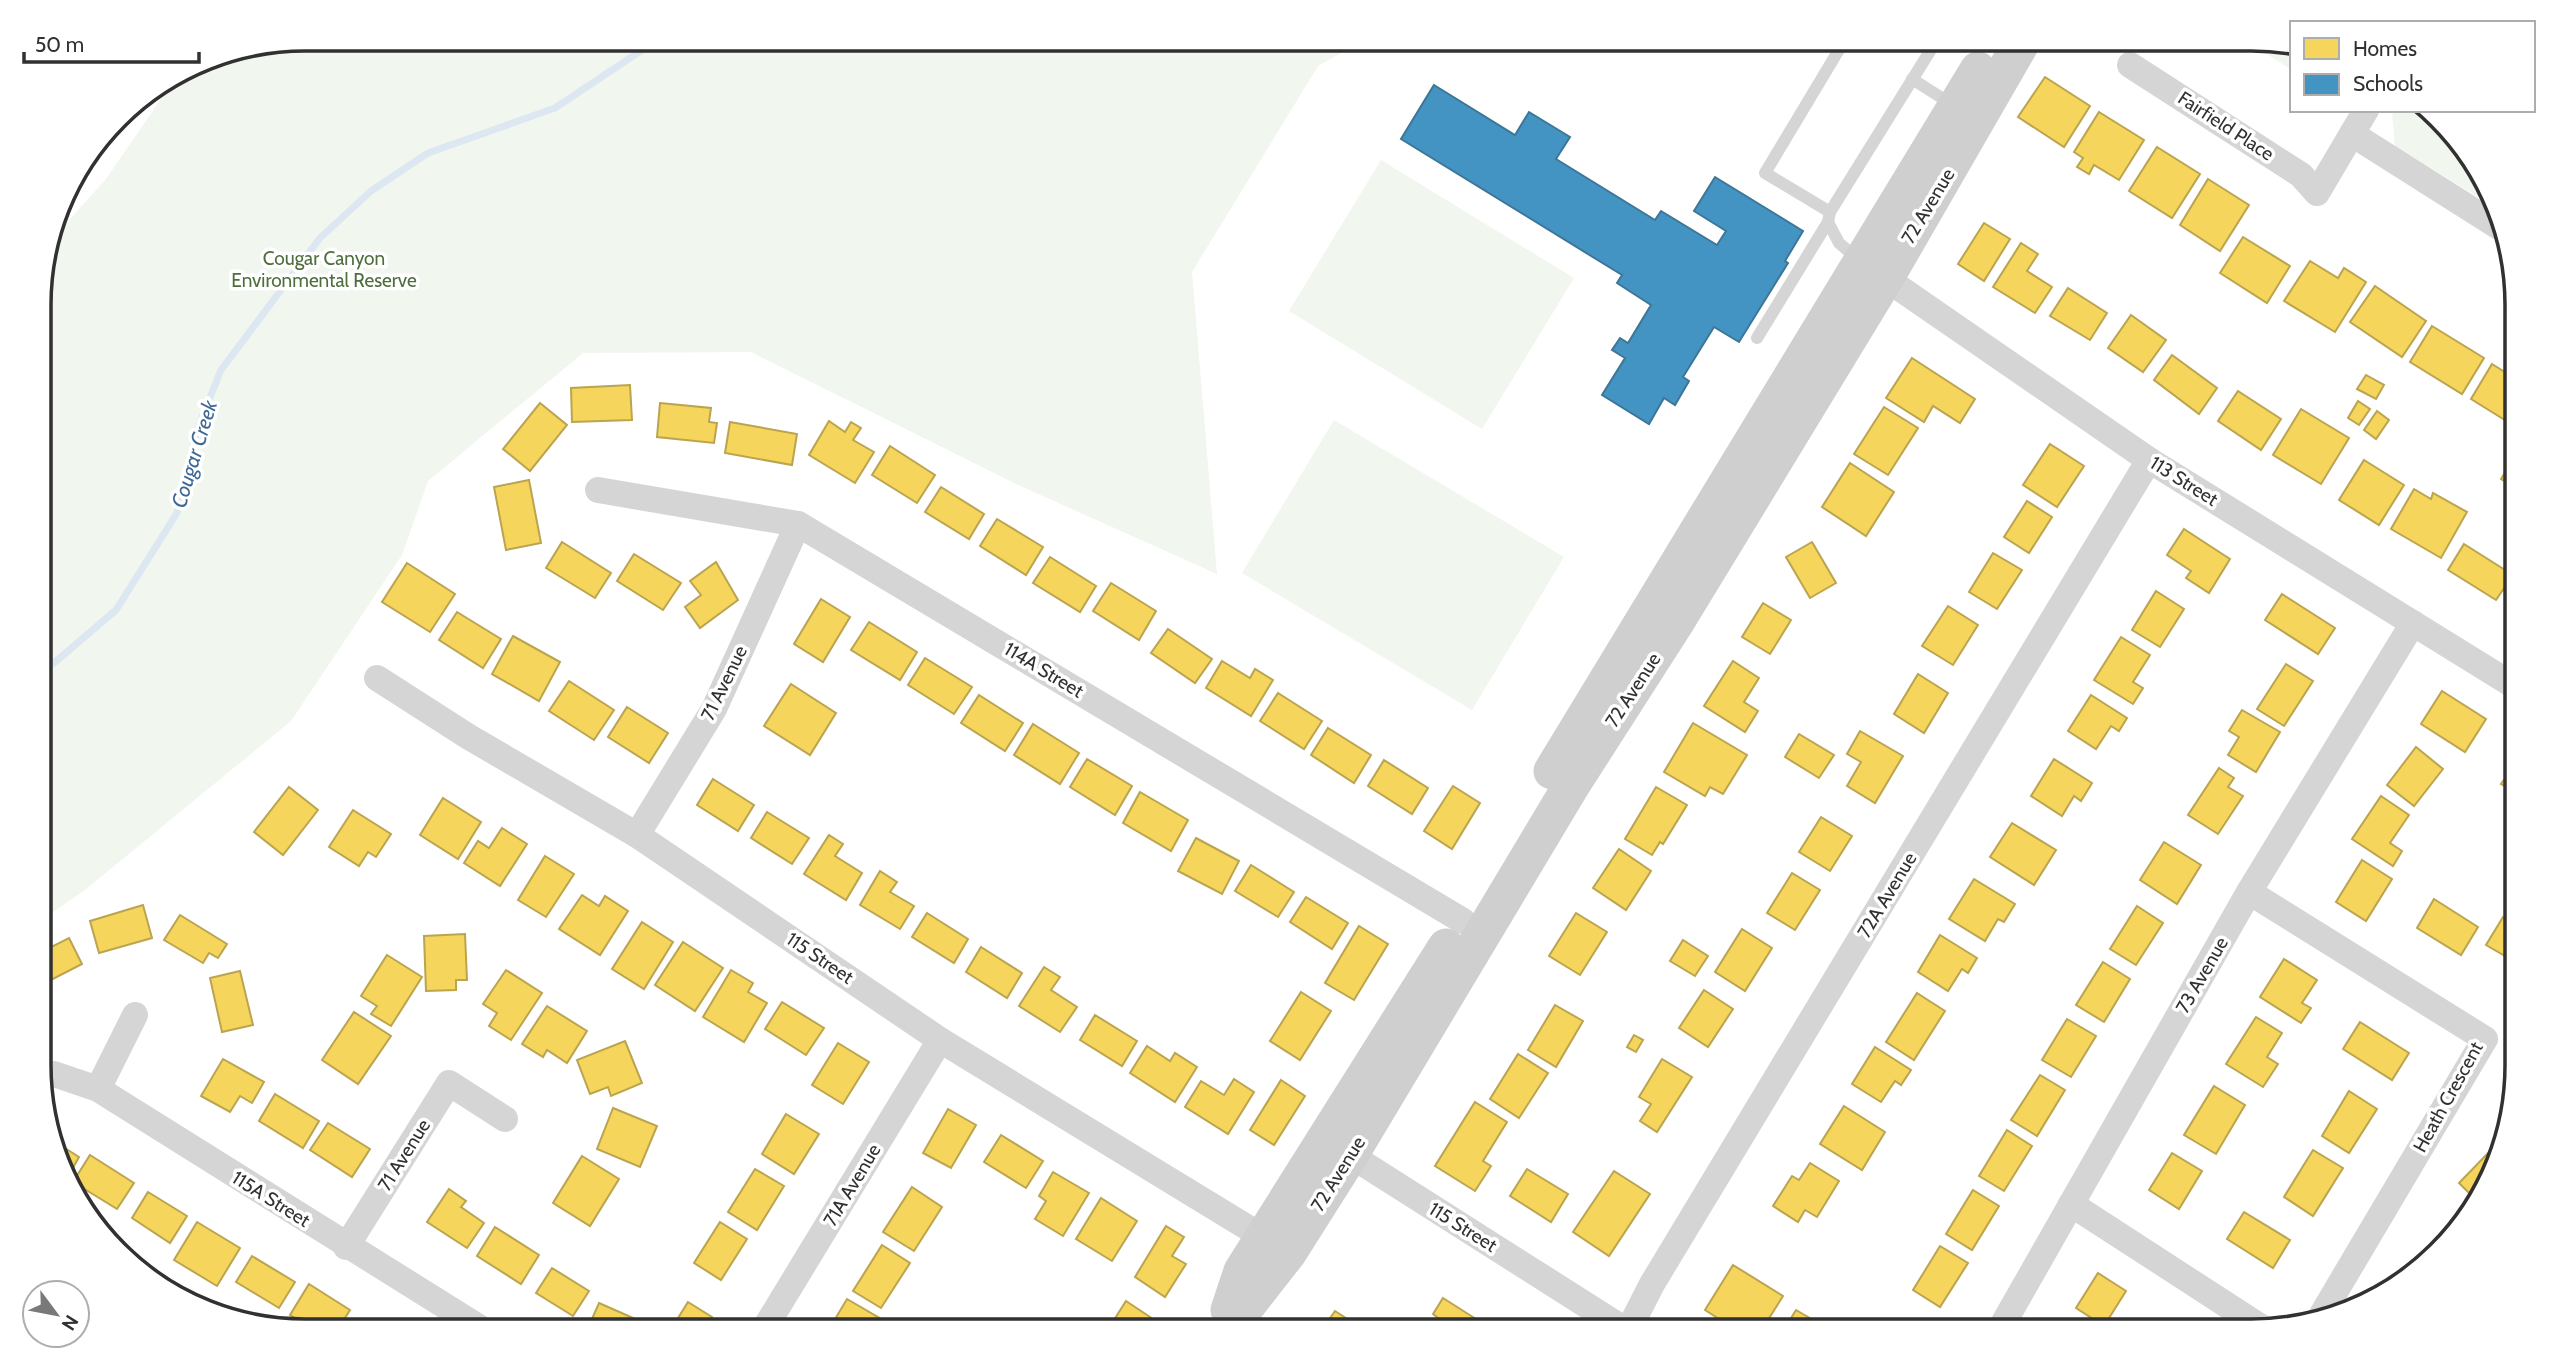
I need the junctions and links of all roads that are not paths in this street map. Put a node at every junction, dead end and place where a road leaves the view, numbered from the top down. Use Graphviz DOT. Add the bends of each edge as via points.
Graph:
graph roads {
  1 [pos="1838,51"];
  2 [pos="1930,51"];
  3 [pos="1988,51"];
  4 [pos="2016,51"];
  5 [pos="2130,65"];
  6 [pos="1912,79"];
  7 [pos="1955,107"];
  8 [pos="2365,112"];
  9 [pos="2352,134"];
  10 [pos="1829,217"];
  11 [pos="2492,222"];
  12 [pos="1873,270"];
  13 [pos="1757,338"];
  14 [pos="2150,460"];
  15 [pos="598,490"];
  16 [pos="798,524"];
  17 [pos="2413,623"];
  18 [pos="377,678"];
  19 [pos="2505,680"];
  20 [pos="637,835"];
  21 [pos="2249,892"];
  22 [pos="1463,921"];
  23 [pos="135,1015"];
  24 [pos="940,1040"];
  25 [pos="51,1077"];
  26 [pos="98,1089"];
  27 [pos="1352,1095"];
  28 [pos="505,1119"];
  29 [pos="1350,1155"];
  30 [pos="2071,1205"];
  31 [pos="1263,1237"];
  32 [pos="346,1247"];
  33 [pos="2325,1308"];
  34 [pos="465,1319"];
  35 [pos="770,1319"];
  36 [pos="1225,1319"];
  37 [pos="1236,1319"];
  38 [pos="1608,1319"];
  39 [pos="1633,1319"];
  40 [pos="2006,1319"];
  41 [pos="2247,1319"];
  1 -- 10 [label="lane" via="1765,173"];
  2 -- 6 [label="lane"];
  3 -- 7 [label="main road, 72 Avenue"];
  4 -- 12 [label="main road, 72 Avenue"];
  5 -- 9 [label="street, Fairfield Place" via="2301,175 2317,193"];
  6 -- 7 [label="lane"];
  6 -- 10 [label="lane"];
  7 -- 12 [label="main road, 72 Avenue"];
  8 -- 9 [label="street"];
  9 -- 11 [label="street"];
  10 -- 12 [label="lane" via="1839,243"];
  10 -- 13 [label="lane"];
  12 -- 14 [label="street, 113 Street"];
  12 -- 22 [label="main road, 72 Avenue"];
  12 -- 29 [label="main road, 72 Avenue" via="1678,619 1571,786"];
  14 -- 17 [label="street, 113 Street"];
  14 -- 39 [label="street, 72A Avenue"];
  15 -- 16 [label="street, 114A Street"];
  16 -- 20 [label="street, 71 Avenue" via="714,709"];
  16 -- 22 [label="street, 114A Street"];
  17 -- 19 [label="street, 113 Street"];
  17 -- 21 [label="street, 73 Avenue"];
  18 -- 20 [label="street, 115 Street"];
  20 -- 24 [label="street, 115 Street"];
  21 -- 30 [label="street, 73 Avenue"];
  21 -- 33 [label="street, Heath Crescent" via="2485,1039"];
  22 -- 27 [label="main road, 72 Avenue"];
  23 -- 26 [label="street"];
  24 -- 31 [label="street, 115 Street"];
  24 -- 35 [label="street, 71A Avenue"];
  25 -- 26 [label="street, 115A Street"];
  26 -- 32 [label="street, 115A Street"];
  27 -- 29 [label="street"];
  27 -- 31 [label="main road, 72 Avenue"];
  28 -- 32 [label="street, 71 Avenue" via="449,1083"];
  29 -- 37 [label="main road, 72 Avenue" via="1288,1253"];
  29 -- 38 [label="street, 115 Street"];
  30 -- 40 [label="street, 73 Avenue"];
  30 -- 41 [label="street"];
  31 -- 36 [label="main road, 72 Avenue" via="1242,1271"];
  32 -- 34 [label="street, 115A Street"];
}
